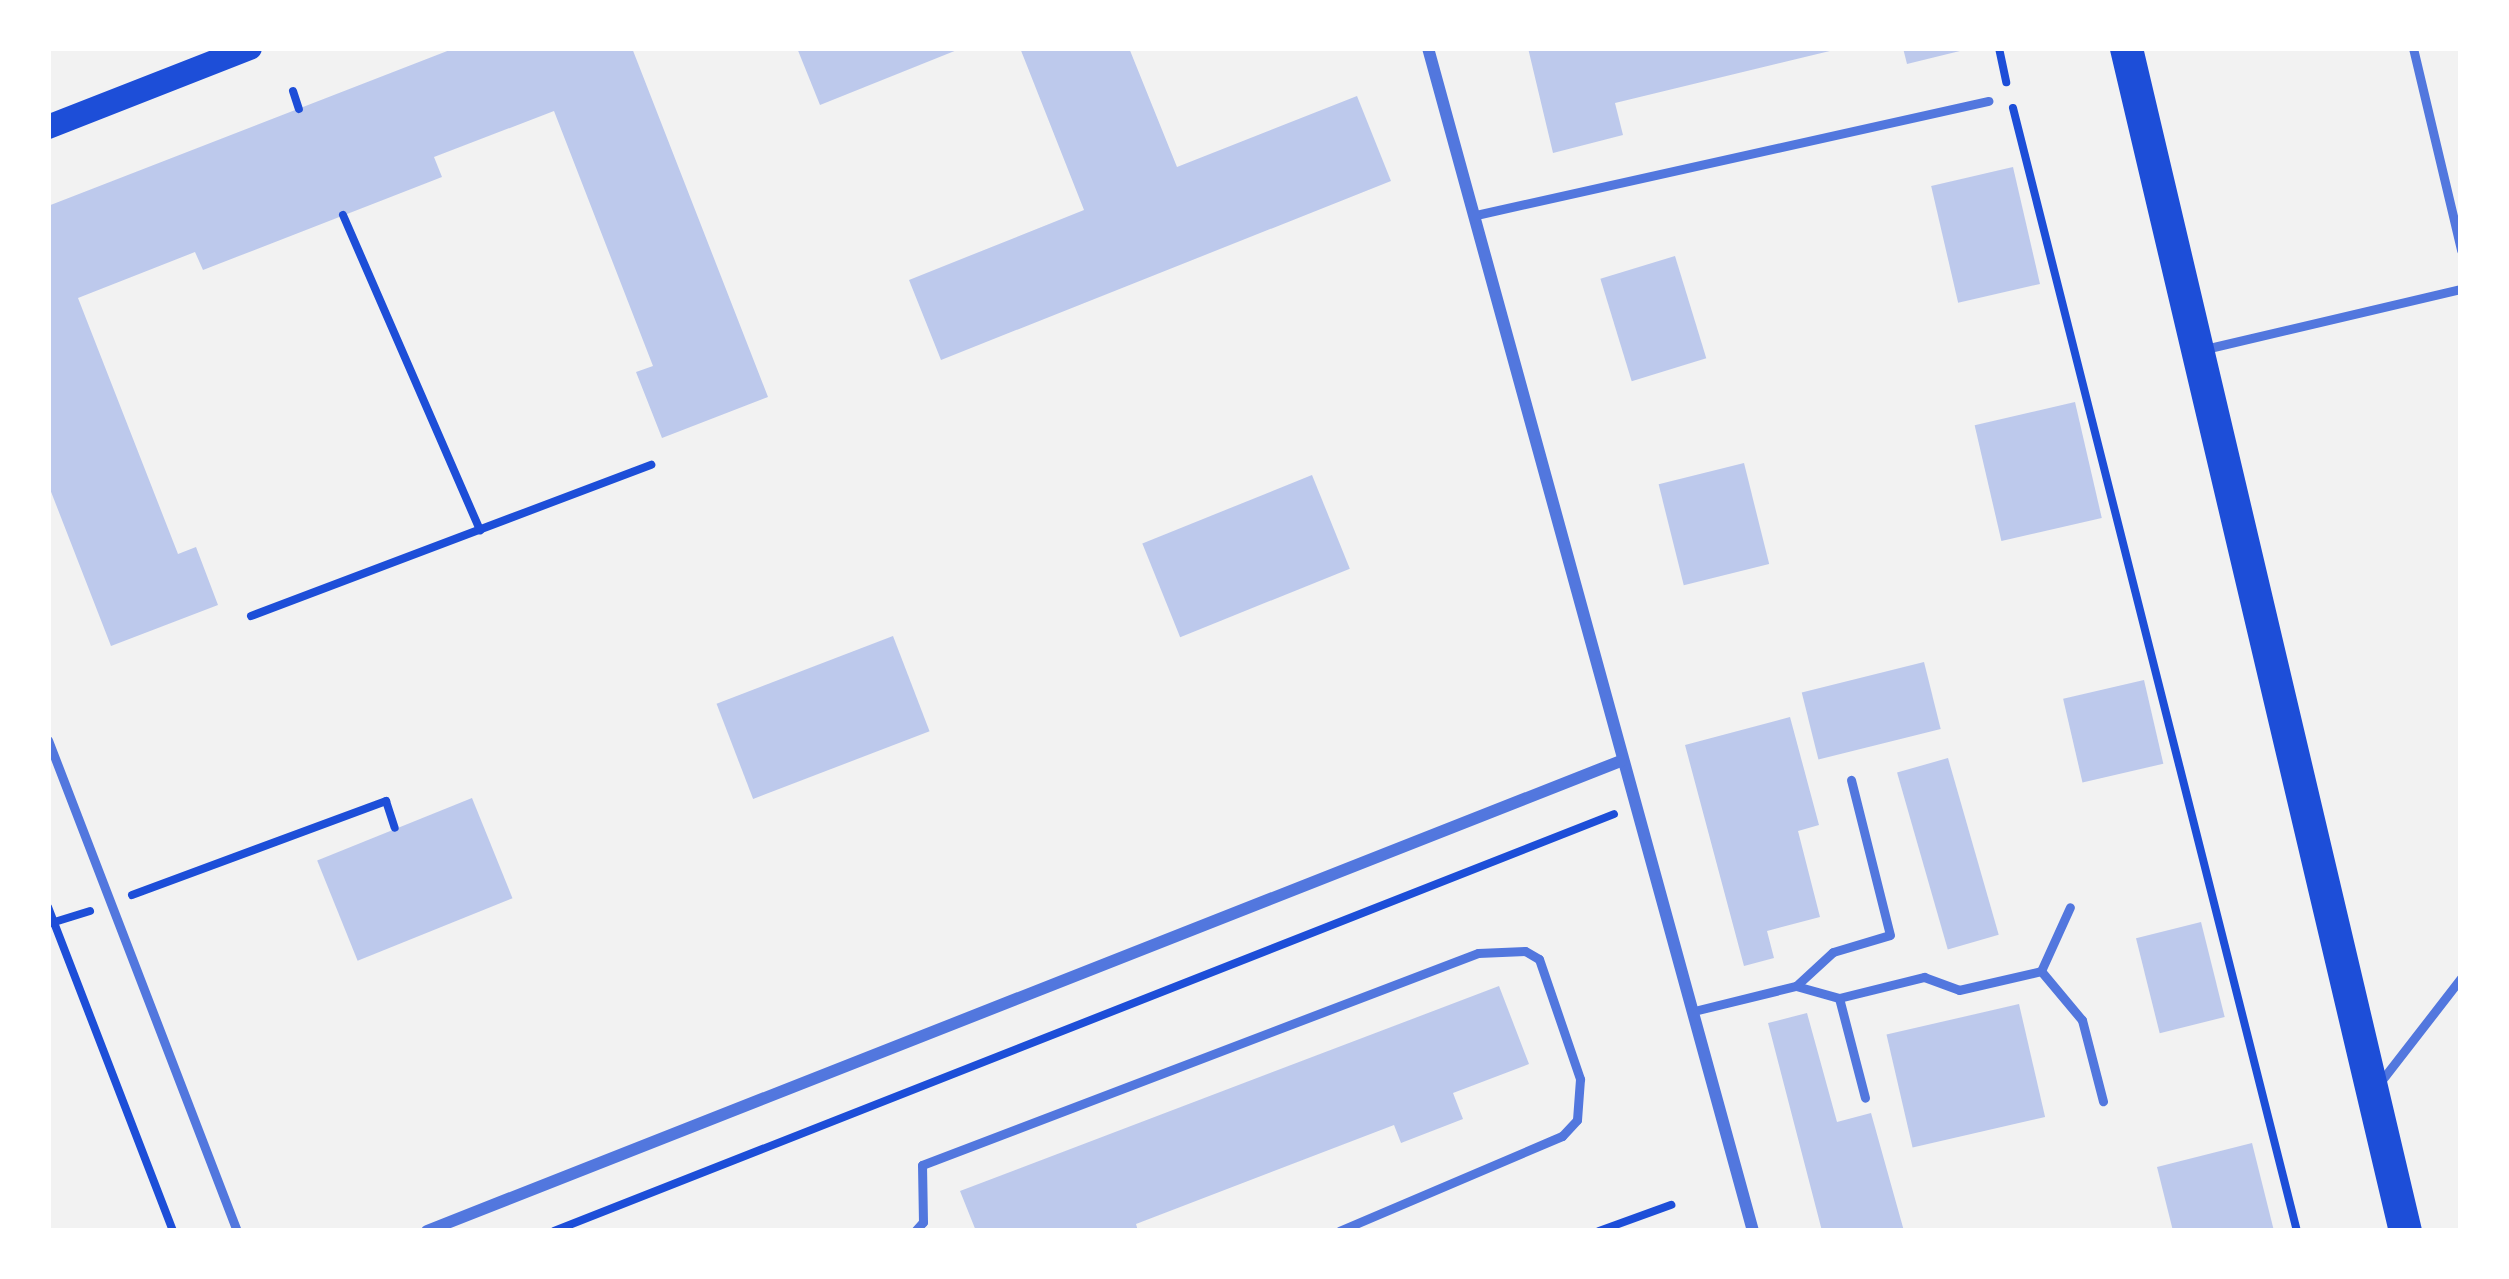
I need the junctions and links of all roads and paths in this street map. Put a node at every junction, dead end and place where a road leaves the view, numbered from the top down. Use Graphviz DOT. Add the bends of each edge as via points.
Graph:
graph roads {
  1 [pos="250,48"];
  2 [pos="1428,48"];
  3 [pos="1999,48"];
  4 [pos="2126,48"];
  5 [pos="2413,48"];
  6 [pos="292,91"];
  7 [pos="1988,101"];
  8 [pos="299,109"];
  9 [pos="48,127"];
  10 [pos="1476,214"];
  11 [pos="343,215"];
  12 [pos="2461,250"];
  13 [pos="2461,289"];
  14 [pos="2200,350"];
  15 [pos="651,465"];
  16 [pos="480,530"];
  17 [pos="251,616"];
  18 [pos="48,740"];
  19 [pos="1621,761"];
  20 [pos="1851,780"];
  21 [pos="1635,806"];
  22 [pos="395,828"];
  23 [pos="111,904"];
  24 [pos="48,907"];
  25 [pos="2070,908"];
  26 [pos="51,924"];
  27 [pos="2041,970"];
  28 [pos="2461,978"];
  29 [pos="1796,986"];
  30 [pos="1839,998"];
  31 [pos="1694,1011"];
  32 [pos="2372,1094"];
  33 [pos="1865,1097"];
  34 [pos="2103,1101"];
  35 [pos="1671,1204"];
  36 [pos="173,1231"];
  37 [pos="237,1231"];
  38 [pos="427,1231"];
  39 [pos="554,1231"];
  40 [pos="915,1231"];
  41 [pos="1340,1231"];
  42 [pos="1599,1231"];
  43 [pos="1753,1231"];
  44 [pos="2296,1231"];
  45 [pos="2405,1231"];
  1 -- 9 [label="main road"];
  2 -- 10 [label="street"];
  3 -- 44 [label="path"];
  4 -- 14 [label="highway"];
  5 -- 12 [label="lane"];
  6 -- 8 [label="path"];
  7 -- 10 [label="lane"];
  10 -- 19 [label="street"];
  11 -- 16 [label="path"];
  13 -- 14 [label="lane"];
  14 -- 32 [label="highway"];
  15 -- 16 [label="path"];
  16 -- 17 [label="path"];
  18 -- 23 [label="lane"];
  19 -- 21 [label="street"];
  19 -- 38 [label="street"];
  20 -- 29 [label="lane" via="1890,935 1833,952"];
  21 -- 31 [label="street"];
  21 -- 39 [label="path"];
  22 -- 23 [label="path" via="386,801"];
  23 -- 26 [label="path"];
  23 -- 37 [label="lane"];
  24 -- 26 [label="path"];
  25 -- 27 [label="lane"];
  26 -- 36 [label="path"];
  27 -- 30 [label="lane" via="1959,990 1924,977"];
  27 -- 34 [label="lane" via="2081,1020"];
  28 -- 32 [label="lane"];
  29 -- 30 [label="lane"];
  29 -- 31 [label="lane"];
  30 -- 33 [label="lane"];
  31 -- 43 [label="street"];
  32 -- 45 [label="highway"];
  35 -- 42 [label="path"];
  40 -- 41 [label="lane" via="923,1222 922,1166 1478,953 1539,959 1580,1079 1577,1120 1543,1145"];
}
